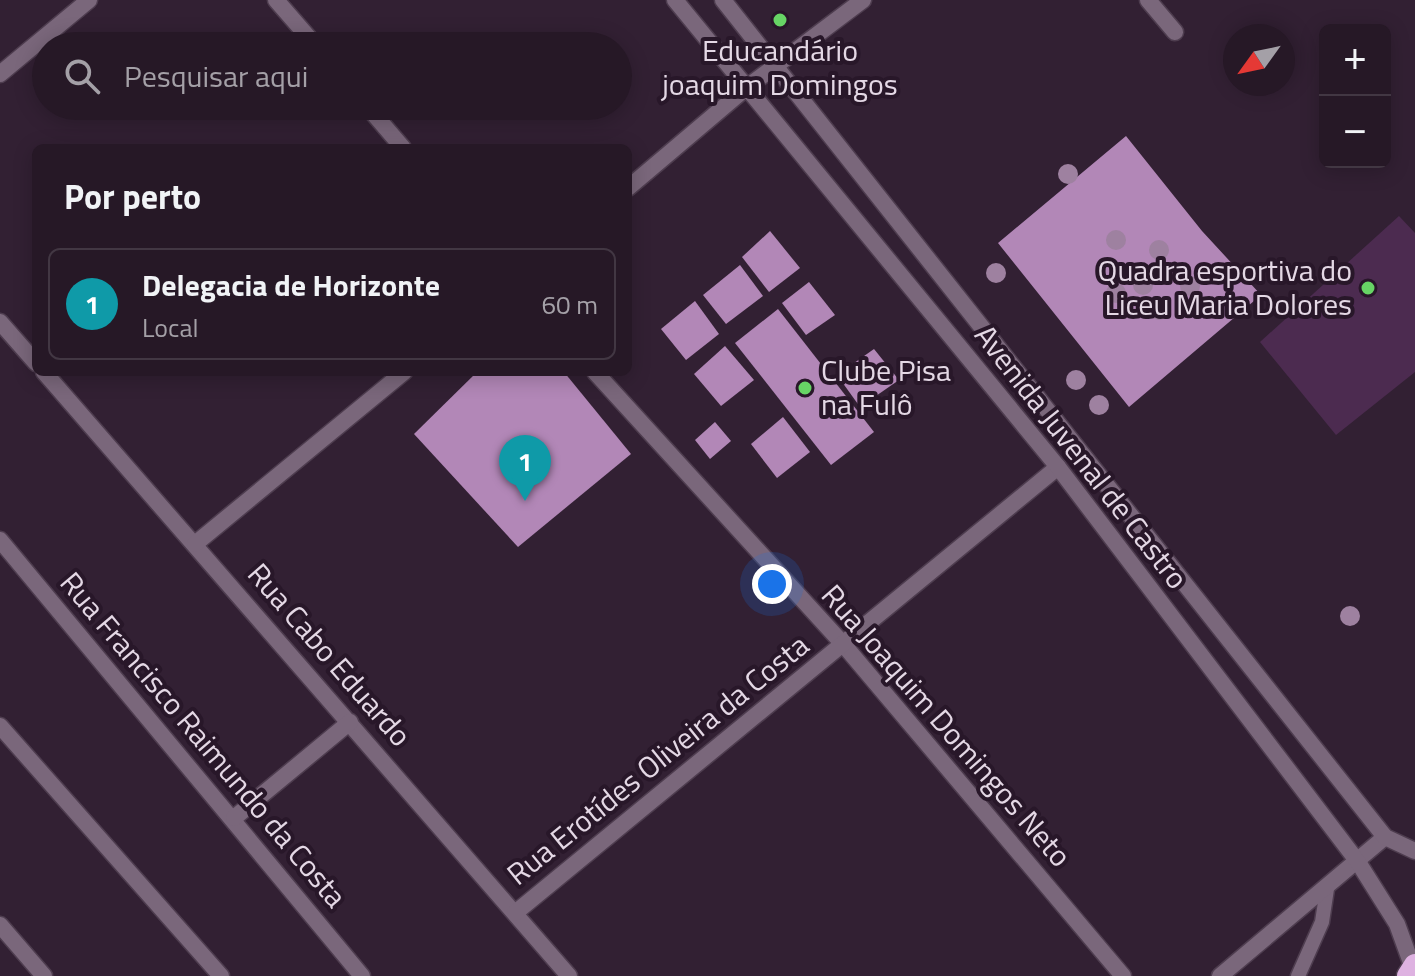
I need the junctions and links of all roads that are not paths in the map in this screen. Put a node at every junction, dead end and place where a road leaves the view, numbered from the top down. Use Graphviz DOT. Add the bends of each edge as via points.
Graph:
graph roads {
  1 [pos="89,0"];
  2 [pos="276,0"];
  3 [pos="675,0"];
  4 [pos="723,0"];
  5 [pos="863,0"];
  6 [pos="1148,0"];
  7 [pos="51,32"];
  8 [pos="304,32"];
  9 [pos="1175,32"];
  10 [pos="32,47"];
  11 [pos="776,66"];
  12 [pos="0,74"];
  13 [pos="746,88"];
  14 [pos="379,120"];
  15 [pos="400,144"];
  16 [pos="632,185"];
  17 [pos="0,322"];
  18 [pos="32,358"];
  19 [pos="48,376"];
  20 [pos="399,376"];
  21 [pos="599,376"];
  22 [pos="1058,467"];
  23 [pos="0,540"];
  24 [pos="195,544"];
  25 [pos="843,644"];
  26 [pos="350,722"];
  27 [pos="0,726"];
  28 [pos="234,818"];
  29 [pos="1385,837"];
  30 [pos="1415,851"];
  31 [pos="1358,862"];
  32 [pos="1327,889"];
  33 [pos="515,913"];
  34 [pos="0,925"];
  35 [pos="1412,970"];
  36 [pos="44,976"];
  37 [pos="221,976"];
  38 [pos="362,976"];
  39 [pos="569,976"];
  40 [pos="1123,976"];
  41 [pos="1220,976"];
  42 [pos="1298,976"];
  1 -- 7 [label="street"];
  2 -- 8 [label="street"];
  3 -- 13 [label="street, Avenida Juvenal de Castro"];
  4 -- 11 [label="street, Avenida Juvenal de Castro"];
  5 -- 11 [label="street"];
  6 -- 9 [label="street"];
  10 -- 12 [label="street"];
  11 -- 13 [label="street"];
  11 -- 29 [label="street, Avenida Juvenal de Castro"];
  13 -- 16 [label="street"];
  13 -- 22 [label="street, Avenida Juvenal de Castro"];
  14 -- 15 [label="street"];
  17 -- 18 [label="street"];
  19 -- 24 [label="street, Rua Cabo Eduardo"];
  20 -- 24 [label="street"];
  21 -- 25 [label="street, Rua Joaquim Domingos Neto"];
  22 -- 25 [label="street, Rua Erotídes Oliveira da Costa"];
  22 -- 31 [label="street, Avenida Juvenal de Castro"];
  23 -- 28 [label="street, Rua Francisco Raimundo da Costa"];
  24 -- 26 [label="street, Rua Cabo Eduardo"];
  25 -- 33 [label="street, Rua Erotídes Oliveira da Costa"];
  25 -- 40 [label="street, Rua Joaquim Domingos Neto"];
  26 -- 28 [label="street"];
  26 -- 33 [label="street, Rua Cabo Eduardo"];
  27 -- 37 [label="street"];
  28 -- 38 [label="street, Rua Francisco Raimundo da Costa"];
  29 -- 30 [label="street, Avenida Juvenal de Castro"];
  29 -- 31 [label="street"];
  31 -- 32 [label="street"];
  31 -- 35 [label="street, Avenida Juvenal de Castro" via="1397,924"];
  32 -- 41 [label="street"];
  32 -- 42 [label="lane" via="1322,922"];
  33 -- 39 [label="street, Rua Cabo Eduardo"];
  34 -- 36 [label="street"];
}
